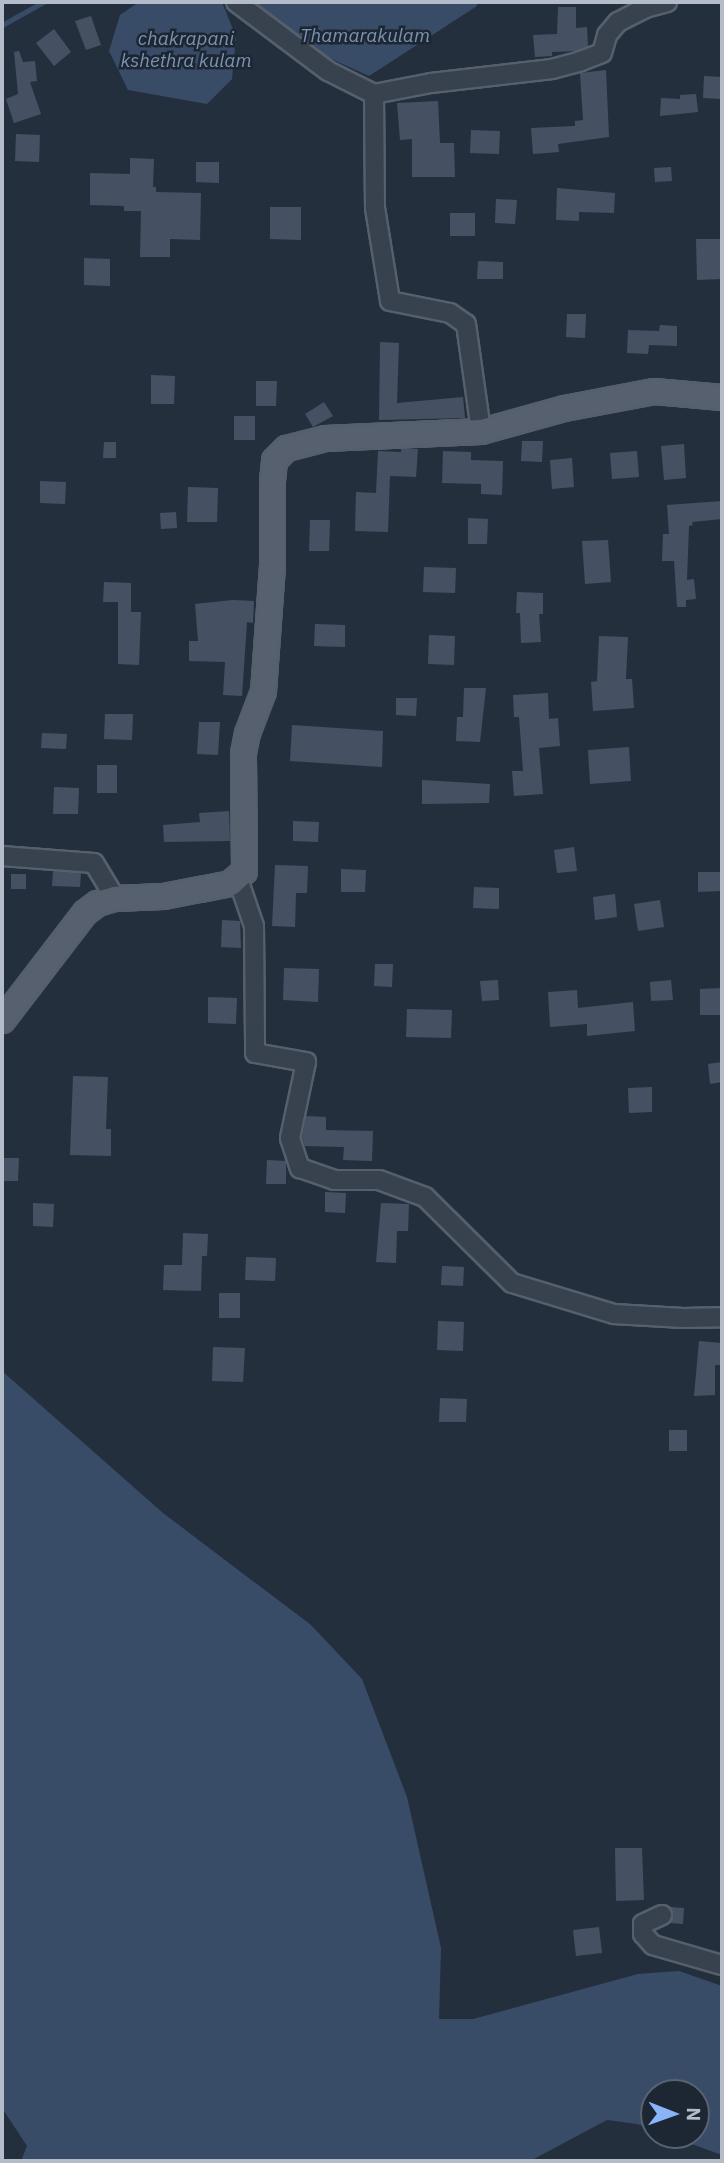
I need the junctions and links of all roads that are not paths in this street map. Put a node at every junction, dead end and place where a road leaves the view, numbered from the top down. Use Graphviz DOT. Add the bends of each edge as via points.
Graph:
graph roads {
  1 [pos="236,2"];
  2 [pos="667,2"];
  3 [pos="374,94"];
  4 [pos="722,397"];
  5 [pos="481,431"];
  6 [pos="2,856"];
  7 [pos="238,879"];
  8 [pos="115,898"];
  9 [pos="2,1020"];
  10 [pos="722,1317"];
  11 [pos="662,1915"];
  12 [pos="722,1965"];
  1 -- 3 [label="street" via="328,71"];
  2 -- 3 [label="street" via="618,22 607,35 602,53 580,61"];
  3 -- 5 [label="street" via="375,208 390,301 450,313 466,324"];
  4 -- 5 [label="main road" via="654,391 564,408"];
  5 -- 7 [label="main road" via="325,439 286,448 274,460 263,691 243,753 245,848 244,871"];
  6 -- 8 [label="street" via="94,863"];
  7 -- 8 [label="main road" via="163,896"];
  7 -- 10 [label="street" via="254,926 256,1054 306,1062 290,1138 300,1168 334,1180 379,1180 425,1197 512,1283 614,1314"];
  8 -- 9 [label="main road" via="86,912"];
  11 -- 12 [label="street" via="643,1924 643,1934 653,1945"];
}
